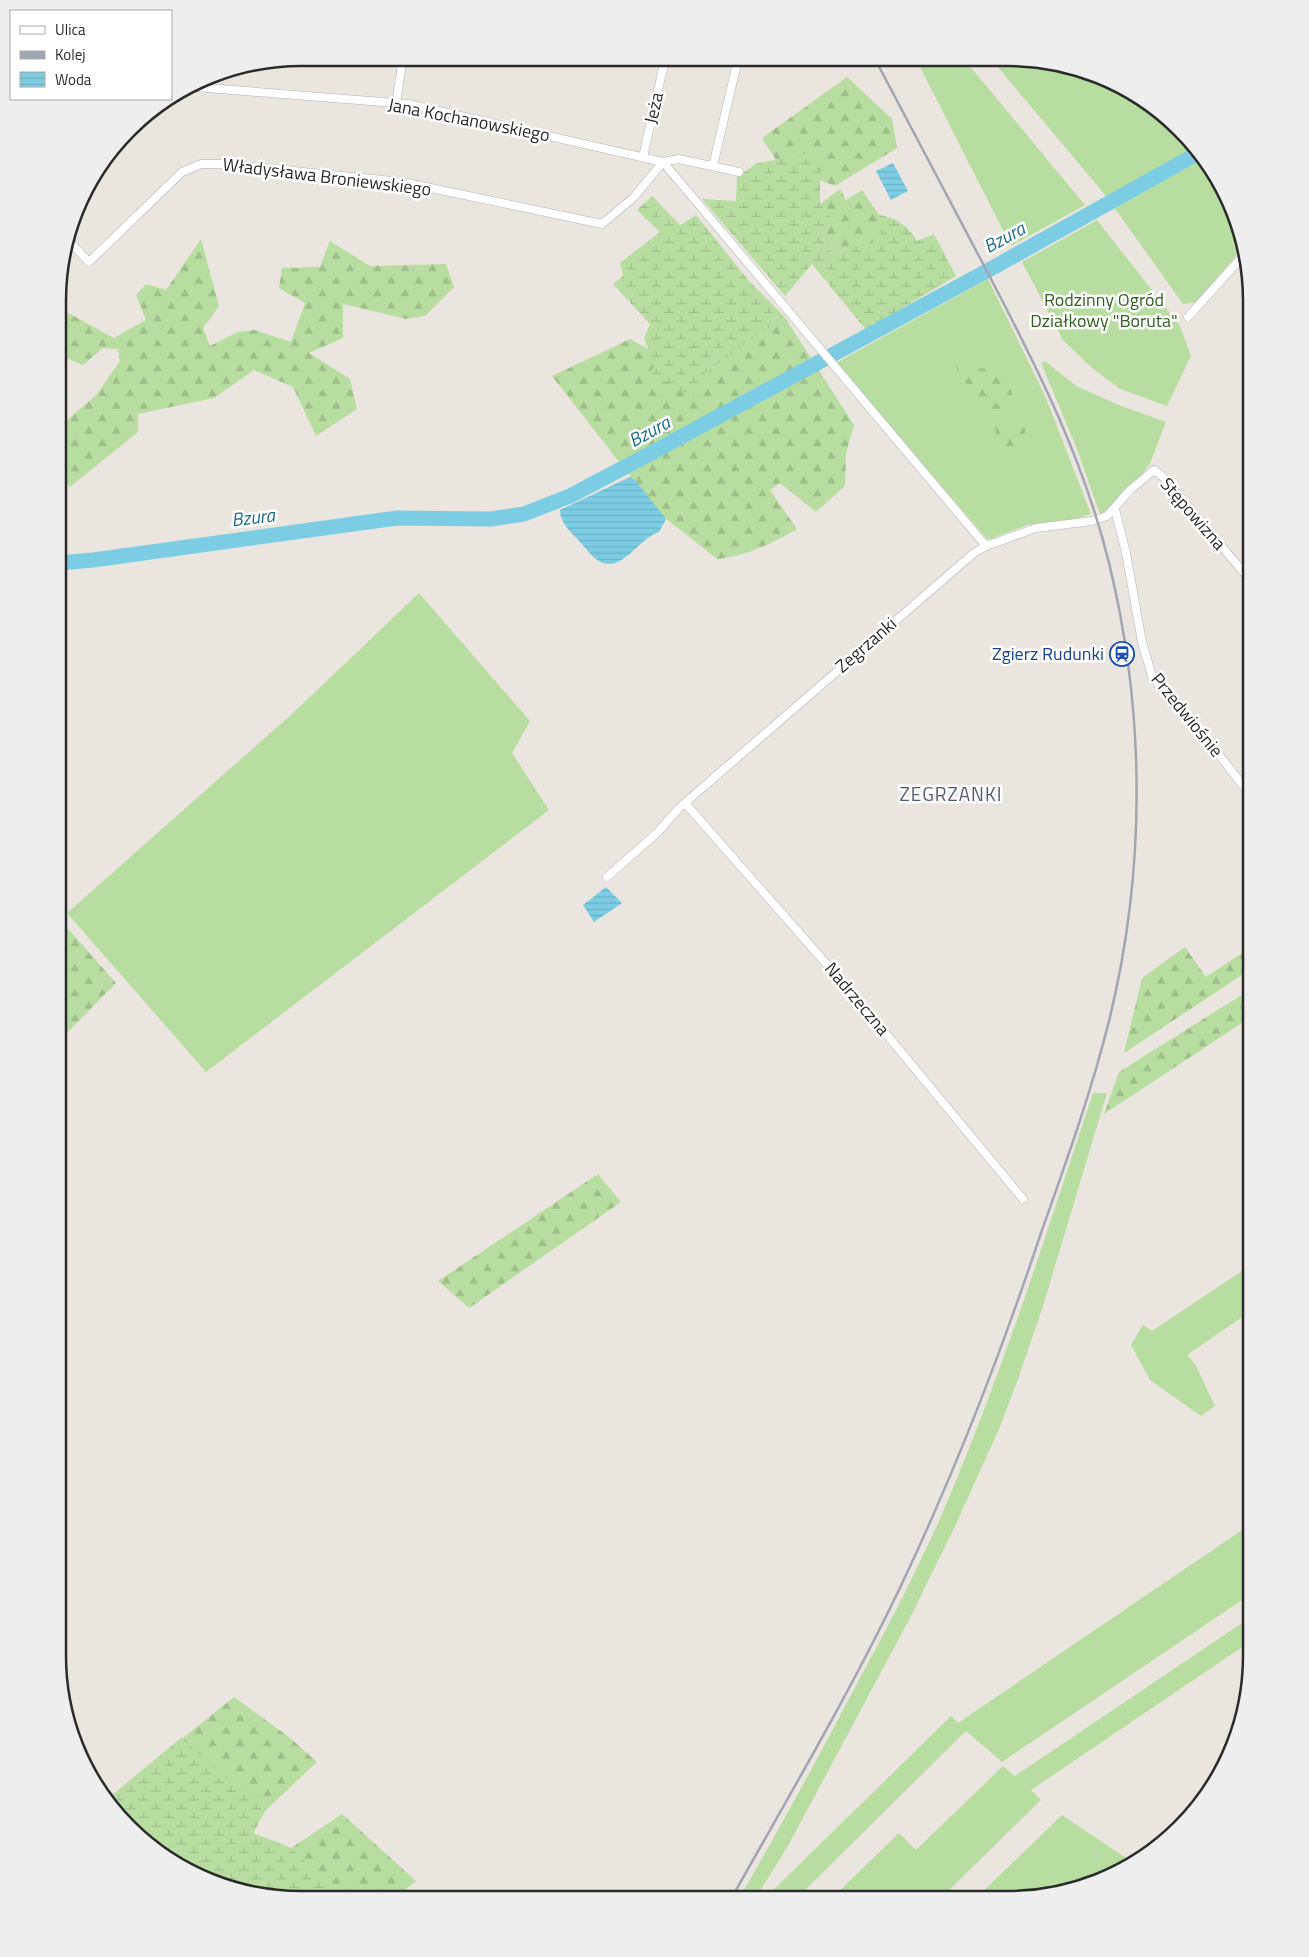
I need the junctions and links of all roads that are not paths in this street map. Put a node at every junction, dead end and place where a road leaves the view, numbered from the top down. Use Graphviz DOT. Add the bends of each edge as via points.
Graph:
graph roads {
  1 [pos="402,66"];
  2 [pos="663,66"];
  3 [pos="736,66"];
  4 [pos="206,87"];
  5 [pos="396,103"];
  6 [pos="643,158"];
  7 [pos="663,162"];
  8 [pos="713,166"];
  9 [pos="739,172"];
  10 [pos="73,245"];
  11 [pos="1239,260"];
  12 [pos="1188,317"];
  13 [pos="1154,470"];
  14 [pos="1115,509"];
  15 [pos="986,546"];
  16 [pos="1243,572"];
  17 [pos="1243,785"];
  18 [pos="685,803"];
  19 [pos="607,877"];
  20 [pos="1023,1199"];
  1 -- 5 [label="street"];
  2 -- 6 [label="street, Jeża"];
  3 -- 8 [label="street"];
  4 -- 5 [label="street, Jana Kochanowskiego"];
  5 -- 6 [label="street, Jana Kochanowskiego"];
  6 -- 7 [label="street, Jana Kochanowskiego"];
  7 -- 8 [label="street, Jana Kochanowskiego" via="679,159"];
  7 -- 10 [label="street, Władysława Broniewskiego" via="634,197 602,224 402,182 201,164 182,172 89,262"];
  7 -- 15 [label="street"];
  8 -- 9 [label="street, Jana Kochanowskiego"];
  11 -- 12 [label="street"];
  13 -- 14 [label="street, Zegrzanki" via="1130,490"];
  13 -- 16 [label="street, Stępowizna"];
  14 -- 15 [label="street, Zegrzanki" via="1092,522 1036,528"];
  14 -- 17 [label="street, Przedwiośnie" via="1152,676"];
  15 -- 18 [label="street, Zegrzanki" via="968,557"];
  18 -- 19 [label="street, Zegrzanki"];
  18 -- 20 [label="street, Nadrzeczna" via="858,1000"];
}
